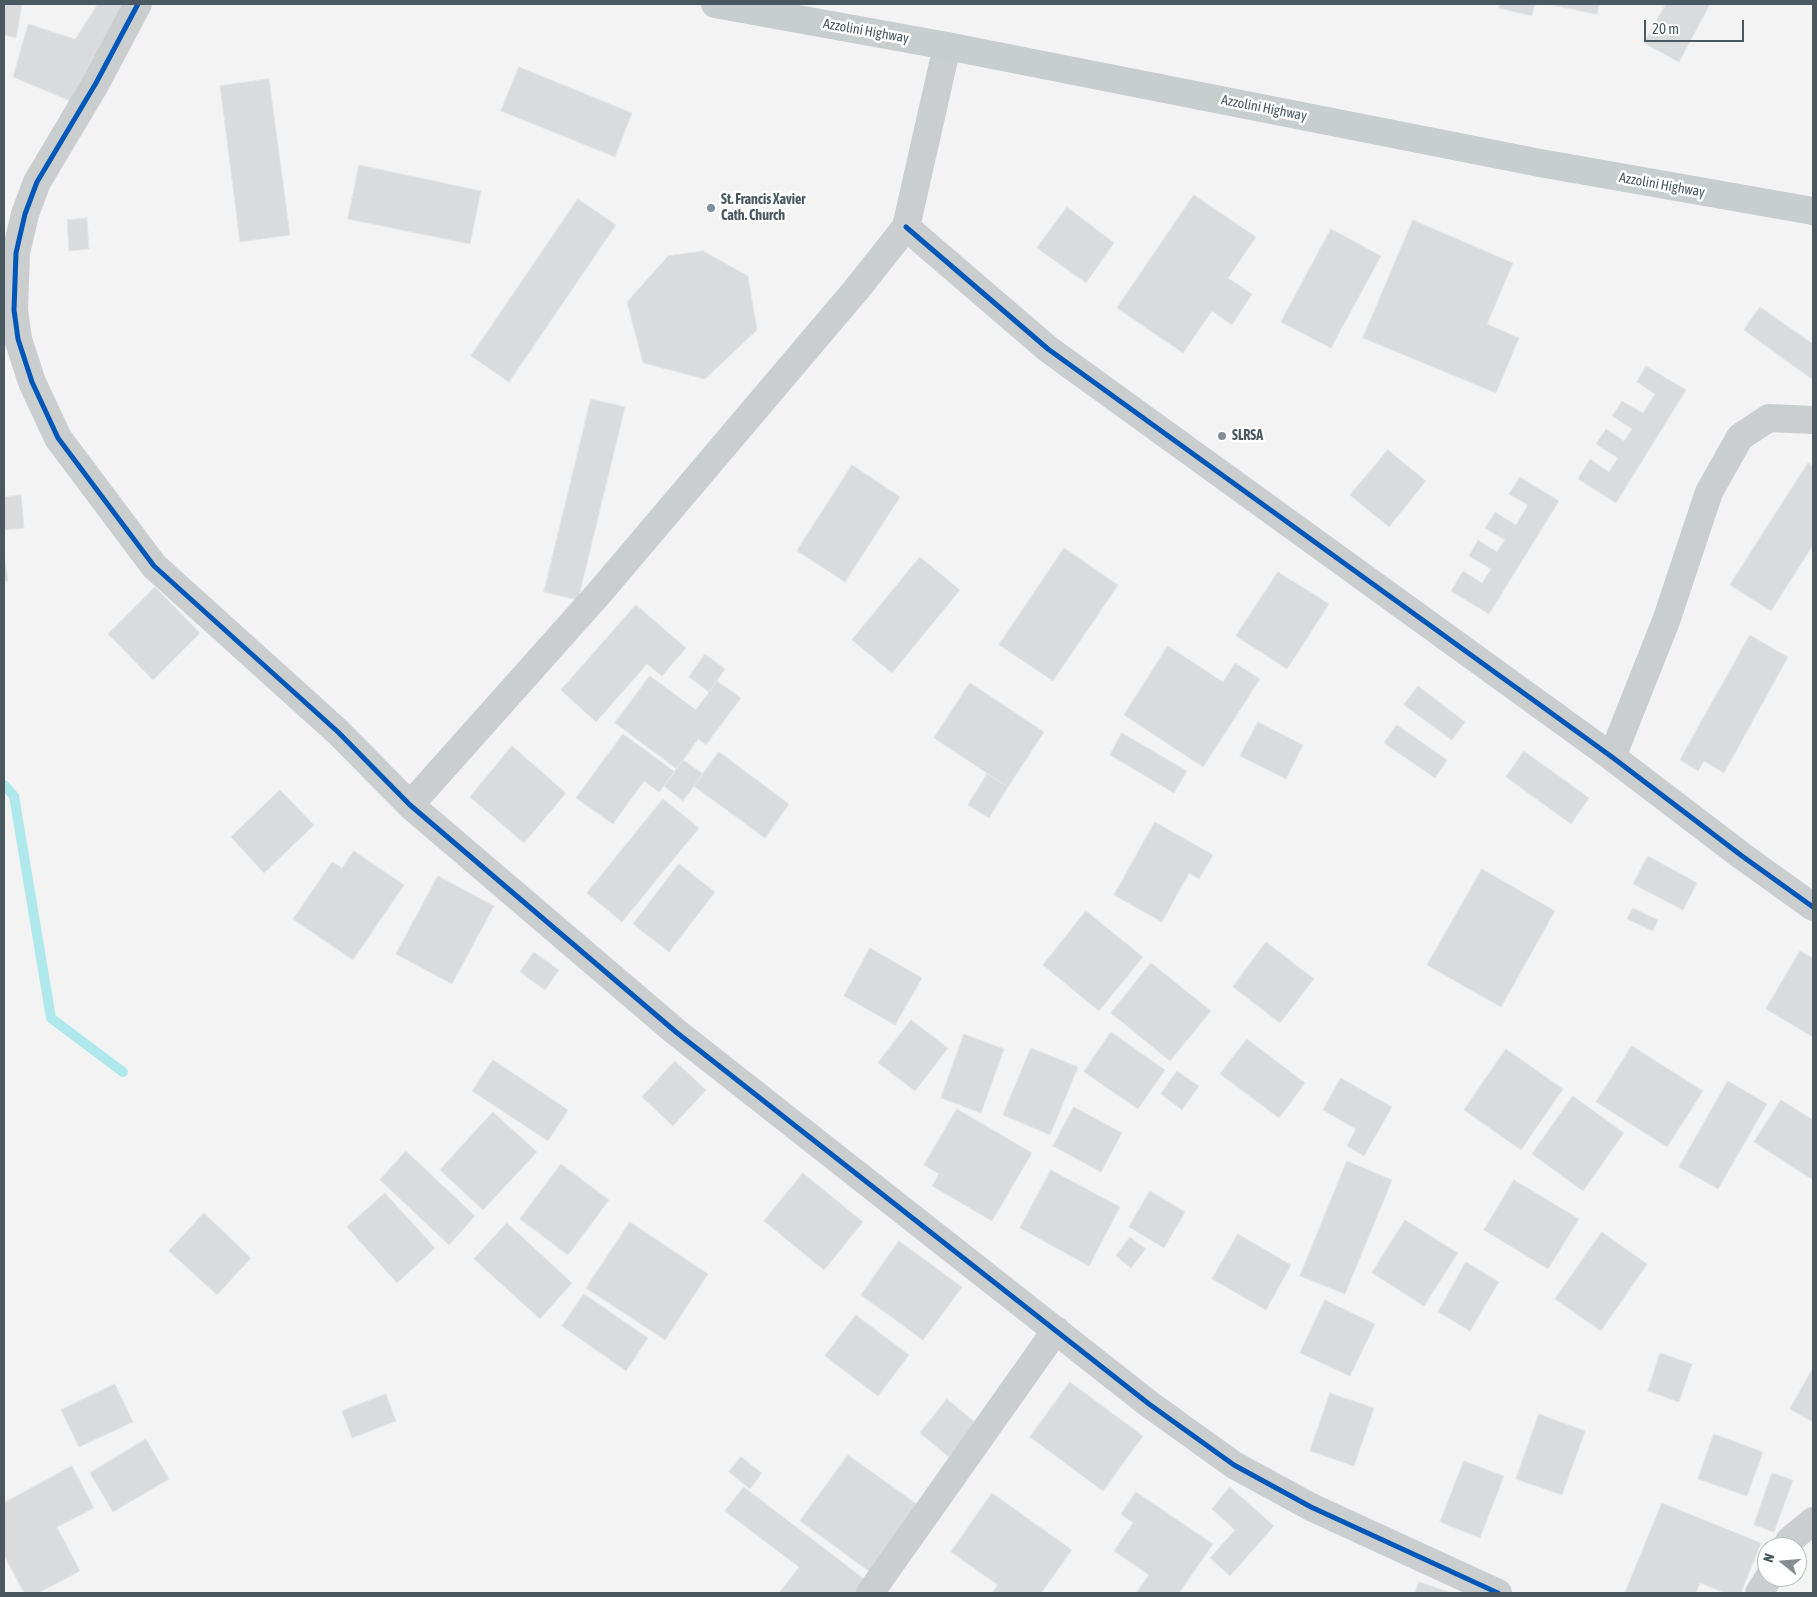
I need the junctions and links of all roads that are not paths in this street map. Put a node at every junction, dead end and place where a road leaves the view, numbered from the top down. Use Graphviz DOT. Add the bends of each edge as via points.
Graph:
graph roads {
  1 [pos="138,4"];
  2 [pos="715,4"];
  3 [pos="947,46"];
  4 [pos="1813,211"];
  5 [pos="906,227"];
  6 [pos="1813,420"];
  7 [pos="1612,756"];
  8 [pos="410,805"];
  9 [pos="1813,907"];
  10 [pos="1056,1330"];
  11 [pos="1813,1520"];
  12 [pos="1793,1537"];
  13 [pos="870,1593"];
  14 [pos="1498,1593"];
  1 -- 8 [label="street" via="37,182 25,214 16,253 14,310 18,339 32,382 58,438 154,566 338,732"];
  2 -- 3 [label="main road, Azzolini Highway"];
  3 -- 4 [label="main road, Azzolini Highway" via="1540,164"];
  3 -- 5 [label="street"];
  5 -- 7 [label="street" via="1048,349"];
  5 -- 8 [label="street" via="606,585"];
  6 -- 7 [label="street" via="1769,418 1740,436 1709,492 1666,621"];
  7 -- 9 [label="street"];
  8 -- 10 [label="street" via="676,1032"];
  10 -- 13 [label="street"];
  10 -- 14 [label="street" via="1149,1404 1234,1465 1311,1507"];
  11 -- 12 [label="street"];
}
